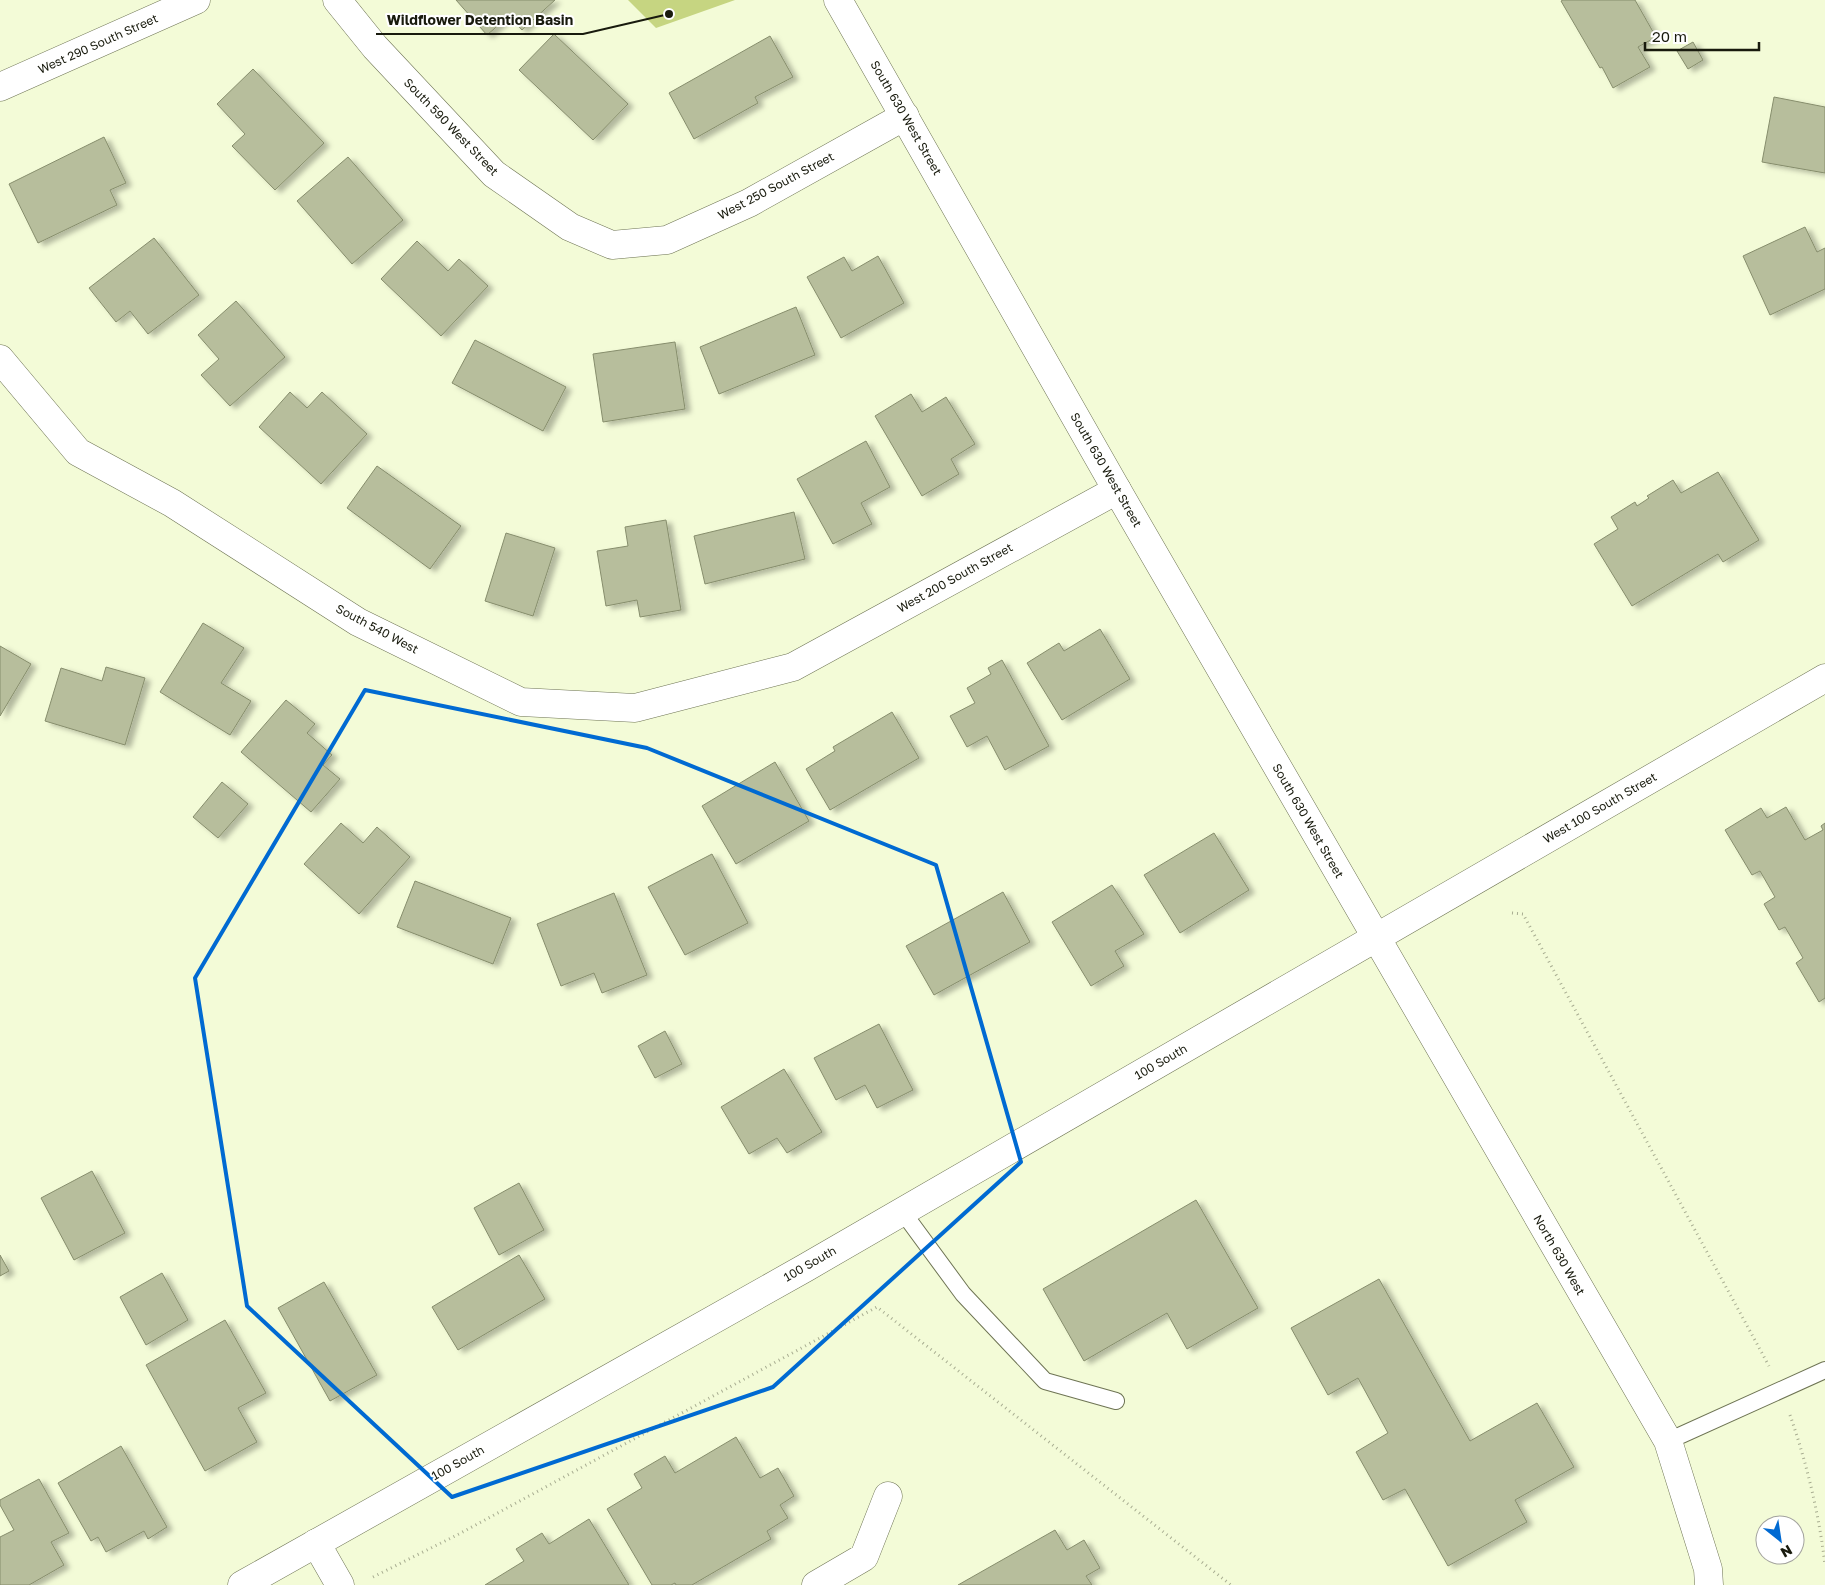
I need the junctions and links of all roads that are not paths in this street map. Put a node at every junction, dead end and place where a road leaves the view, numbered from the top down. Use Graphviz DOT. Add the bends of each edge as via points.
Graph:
graph roads {
  1 [pos="196,0"];
  2 [pos="337,0"];
  3 [pos="838,0"];
  4 [pos="0,87"];
  5 [pos="905,116"];
  6 [pos="612,244"];
  7 [pos="0,359"];
  8 [pos="1117,490"];
  9 [pos="793,667"];
  10 [pos="1825,678"];
  11 [pos="1376,938"];
  12 [pos="902,1211"];
  13 [pos="1825,1370"];
  14 [pos="1116,1401"];
  15 [pos="1668,1442"];
  16 [pos="888,1496"];
  17 [pos="316,1543"];
  18 [pos="242,1585"];
  19 [pos="340,1585"];
  20 [pos="816,1585"];
  21 [pos="1709,1585"];
  1 -- 4 [label="street, West 290 South Street"];
  2 -- 6 [label="street, South 590 West Street" via="375,47 494,174 570,227"];
  3 -- 5 [label="street, South 630 West Street"];
  5 -- 6 [label="street, West 250 South Street" via="749,203 667,240"];
  5 -- 8 [label="street, South 630 West Street"];
  7 -- 9 [label="street, South 540 West" via="78,452 172,503 358,622 521,702 635,708"];
  8 -- 9 [label="street, West 200 South Street"];
  8 -- 11 [label="street, South 630 West Street"];
  10 -- 11 [label="street, West 100 South Street"];
  11 -- 12 [label="street, 100 South"];
  11 -- 15 [label="street, North 630 West"];
  12 -- 14 [label="lane" via="962,1294 1045,1381"];
  12 -- 17 [label="street, 100 South"];
  13 -- 15 [label="lane"];
  15 -- 21 [label="street, North 630 West" via="1708,1569"];
  16 -- 20 [label="street" via="864,1557"];
  17 -- 18 [label="street, 100 South"];
  17 -- 19 [label="street"];
}
